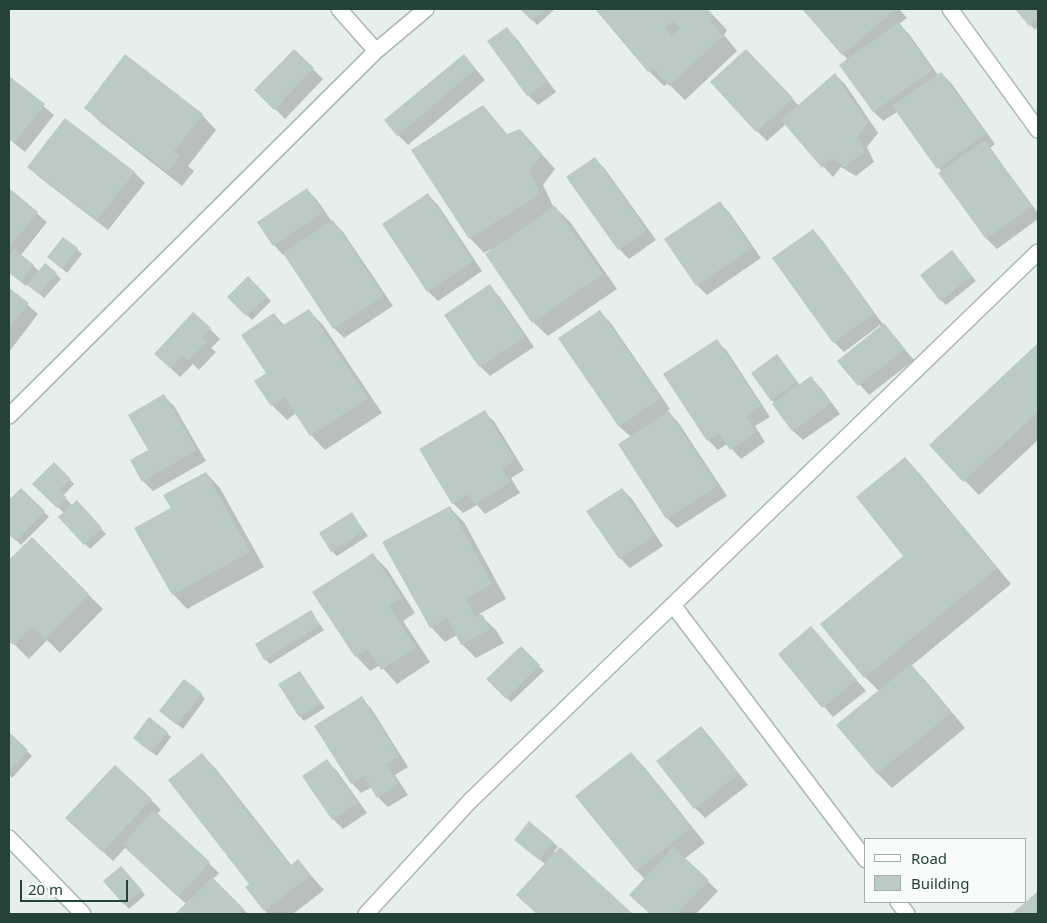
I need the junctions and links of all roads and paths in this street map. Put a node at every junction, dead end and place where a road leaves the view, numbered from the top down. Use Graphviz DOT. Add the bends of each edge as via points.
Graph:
graph roads {
  1 [pos="339,9"];
  2 [pos="426,9"];
  3 [pos="950,9"];
  4 [pos="376,51"];
  5 [pos="1038,130"];
  6 [pos="1038,252"];
  7 [pos="9,416"];
  8 [pos="673,605"];
  9 [pos="9,838"];
  10 [pos="864,857"];
  11 [pos="899,903"];
  12 [pos="84,914"];
  13 [pos="366,914"];
  14 [pos="907,914"];
  1 -- 4 [label="street"];
  2 -- 4 [label="street"];
  3 -- 5 [label="street"];
  4 -- 7 [label="street"];
  6 -- 8 [label="street"];
  8 -- 10 [label="street"];
  8 -- 13 [label="street" via="470,801"];
  9 -- 12 [label="street"];
  11 -- 14 [label="street"];
}
